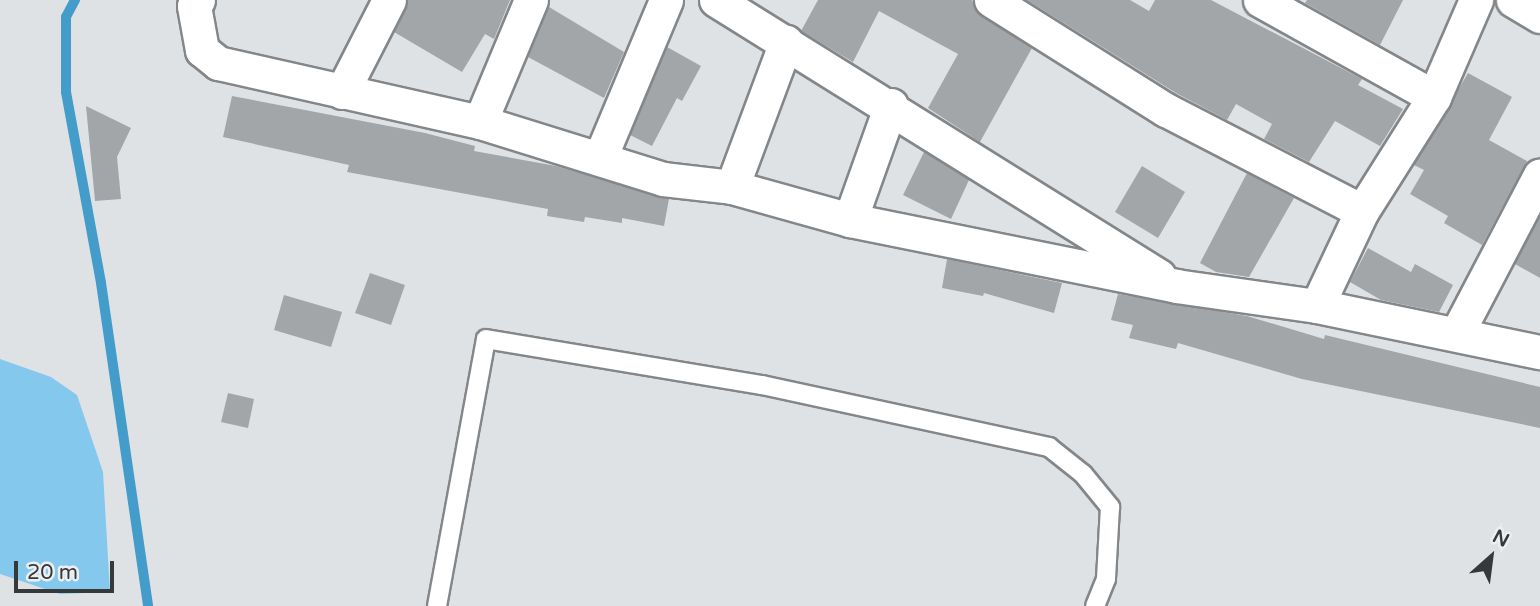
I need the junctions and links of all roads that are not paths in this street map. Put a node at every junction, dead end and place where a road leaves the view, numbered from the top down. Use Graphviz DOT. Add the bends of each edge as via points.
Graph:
graph roads {
  1 [pos="198,0"];
  2 [pos="389,0"];
  3 [pos="531,0"];
  4 [pos="666,0"];
  5 [pos="716,0"];
  6 [pos="991,0"];
  7 [pos="1260,0"];
  8 [pos="1475,0"];
  9 [pos="1513,0"];
  10 [pos="1540,16"];
  11 [pos="786,43"];
  12 [pos="342,92"];
  13 [pos="1434,97"];
  14 [pos="891,105"];
  15 [pos="480,122"];
  16 [pos="600,158"];
  17 [pos="1540,175"];
  18 [pos="732,187"];
  19 [pos="1362,211"];
  20 [pos="850,220"];
  21 [pos="1176,286"];
  22 [pos="1317,306"];
  23 [pos="1457,333"];
  24 [pos="1540,352"];
  25 [pos="437,606"];
  26 [pos="1095,606"];
  1 -- 12 [label="street" via="194,5 202,50 218,63"];
  2 -- 12 [label="street"];
  3 -- 15 [label="street"];
  4 -- 16 [label="street"];
  5 -- 11 [label="street"];
  6 -- 19 [label="street" via="1166,110"];
  7 -- 13 [label="street"];
  8 -- 13 [label="street"];
  9 -- 10 [label="street"];
  11 -- 14 [label="street"];
  11 -- 18 [label="street"];
  12 -- 15 [label="street"];
  13 -- 19 [label="street"];
  14 -- 20 [label="street"];
  14 -- 21 [label="street"];
  15 -- 16 [label="street"];
  16 -- 18 [label="street" via="663,179"];
  17 -- 23 [label="street"];
  18 -- 20 [label="street"];
  19 -- 22 [label="street"];
  20 -- 21 [label="street"];
  21 -- 22 [label="street"];
  22 -- 23 [label="street"];
  23 -- 24 [label="street"];
  25 -- 26 [label="lane" via="486,339 762,385 1049,447 1083,474 1110,507 1106,579"];
}
